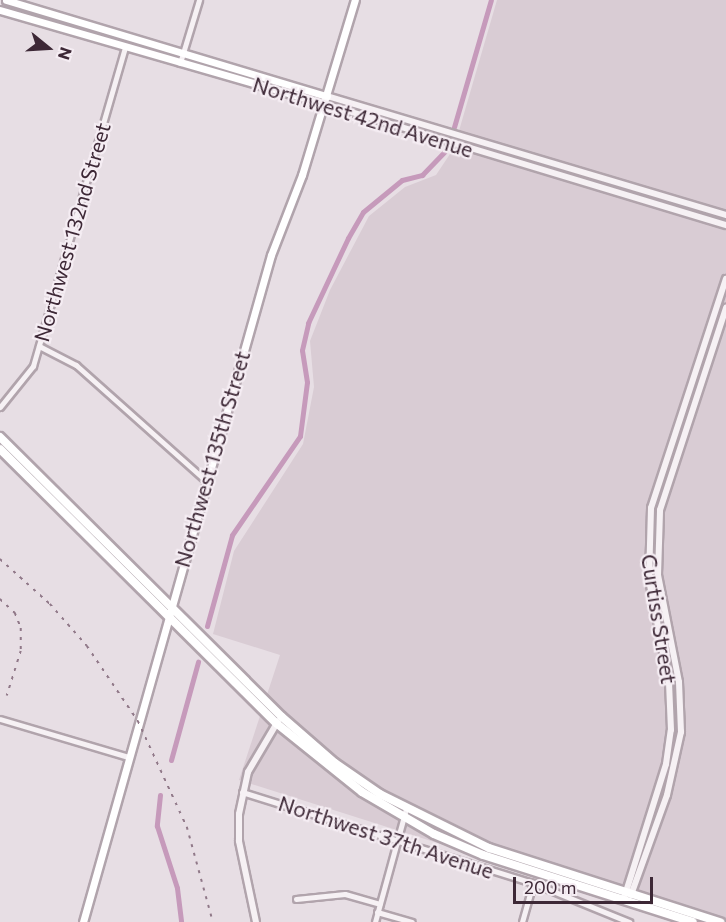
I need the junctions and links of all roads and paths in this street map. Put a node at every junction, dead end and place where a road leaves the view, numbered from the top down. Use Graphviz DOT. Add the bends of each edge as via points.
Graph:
graph roads {
  1 [pos="6,0"];
  2 [pos="199,0"];
  3 [pos="355,0"];
  4 [pos="0,10"];
  5 [pos="129,36"];
  6 [pos="125,47"];
  7 [pos="183,52"];
  8 [pos="180,63"];
  9 [pos="327,96"];
  10 [pos="325,104"];
  11 [pos="461,136"];
  12 [pos="458,144"];
  13 [pos="604,179"];
  14 [pos="602,188"];
  15 [pos="726,215"];
  16 [pos="726,225"];
  17 [pos="726,279"];
  18 [pos="717,307"];
  19 [pos="726,309"];
  20 [pos="39,346"];
  21 [pos="0,407"];
  22 [pos="0,437"];
  23 [pos="0,449"];
  24 [pos="206,481"];
  25 [pos="648,561"];
  26 [pos="657,561"];
  27 [pos="170,606"];
  28 [pos="167,615"];
  29 [pos="0,719"];
  30 [pos="279,720"];
  31 [pos="670,745"];
  32 [pos="128,757"];
  33 [pos="677,759"];
  34 [pos="242,792"];
  35 [pos="405,814"];
  36 [pos="398,840"];
  37 [pos="533,884"];
  38 [pos="627,896"];
  39 [pos="296,899"];
  40 [pos="380,904"];
  41 [pos="377,912"];
  42 [pos="618,919"];
  43 [pos="83,922"];
  44 [pos="256,922"];
  45 [pos="375,922"];
  46 [pos="412,922"];
  47 [pos="522,922"];
  48 [pos="629,922"];
  49 [pos="693,922"];
  50 [pos="720,922"];
  1 -- 5 [label="main road, Northwest 42nd Avenue"];
  2 -- 7 [label="street"];
  3 -- 9 [label="main road, Northwest 135th Street"];
  4 -- 6 [label="main road, Northwest 42nd Avenue"];
  5 -- 6 [label="main road"];
  5 -- 7 [label="main road, Northwest 42nd Avenue"];
  6 -- 8 [label="main road, Northwest 42nd Avenue"];
  6 -- 20 [label="street, Northwest 132nd Street"];
  7 -- 8 [label="street"];
  7 -- 9 [label="main road, Northwest 42nd Avenue"];
  8 -- 10 [label="main road, Northwest 42nd Avenue"];
  9 -- 10 [label="main road, Northwest 135th Street"];
  9 -- 11 [label="street, Northwest 42nd Avenue"];
  10 -- 12 [label="street, Northwest 42nd Avenue"];
  10 -- 24 [label="main road, Northwest 135th Street" via="271,255"];
  11 -- 12 [label="street"];
  11 -- 13 [label="street, Northwest 42nd Avenue"];
  12 -- 14 [label="street, Northwest 42nd Avenue"];
  13 -- 14 [label="street"];
  13 -- 15 [label="street, Northwest 42nd Avenue"];
  14 -- 16 [label="street, Northwest 42nd Avenue"];
  17 -- 18 [label="street, Curtiss Street"];
  18 -- 19 [label="street"];
  18 -- 25 [label="street, Curtiss Street" via="654,496"];
  19 -- 26 [label="street, Curtiss Street" via="663,499"];
  20 -- 21 [label="street, Northwest 132nd Street" via="33,366"];
  20 -- 24 [label="street" via="76,365"];
  22 -- 27 [label="main road"];
  23 -- 28 [label="main road"];
  24 -- 27 [label="main road, Northwest 135th Street"];
  25 -- 26 [label="street"];
  25 -- 31 [label="street, Curtiss Street" via="669,683"];
  26 -- 33 [label="street, Curtiss Street" via="680,691"];
  27 -- 28 [label="main road, Northwest 135th Street"];
  27 -- 30 [label="main road"];
  28 -- 30 [label="main road"];
  28 -- 32 [label="main road, Northwest 135th Street"];
  29 -- 32 [label="street"];
  30 -- 34 [label="street" via="262,742"];
  30 -- 35 [label="main road" via="334,773"];
  31 -- 33 [label="street"];
  31 -- 38 [label="street, Curtiss Street"];
  32 -- 43 [label="main road, Northwest 135th Street"];
  33 -- 38 [label="street, Curtiss Street"];
  34 -- 36 [label="street, Northwest 37th Avenue"];
  34 -- 44 [label="street" via="239,841"];
  35 -- 36 [label="street"];
  35 -- 38 [label="main road" via="483,855"];
  36 -- 37 [label="street, Northwest 37th Avenue"];
  36 -- 40 [label="street"];
  37 -- 42 [label="street, Northwest 37th Avenue"];
  37 -- 47 [label="street"];
  38 -- 49 [label="main road"];
  38 -- 50 [label="main road"];
  39 -- 40 [label="street" via="345,894"];
  40 -- 41 [label="street"];
  41 -- 45 [label="street"];
  41 -- 46 [label="street"];
  42 -- 48 [label="street, Northwest 37th Avenue"];
}
